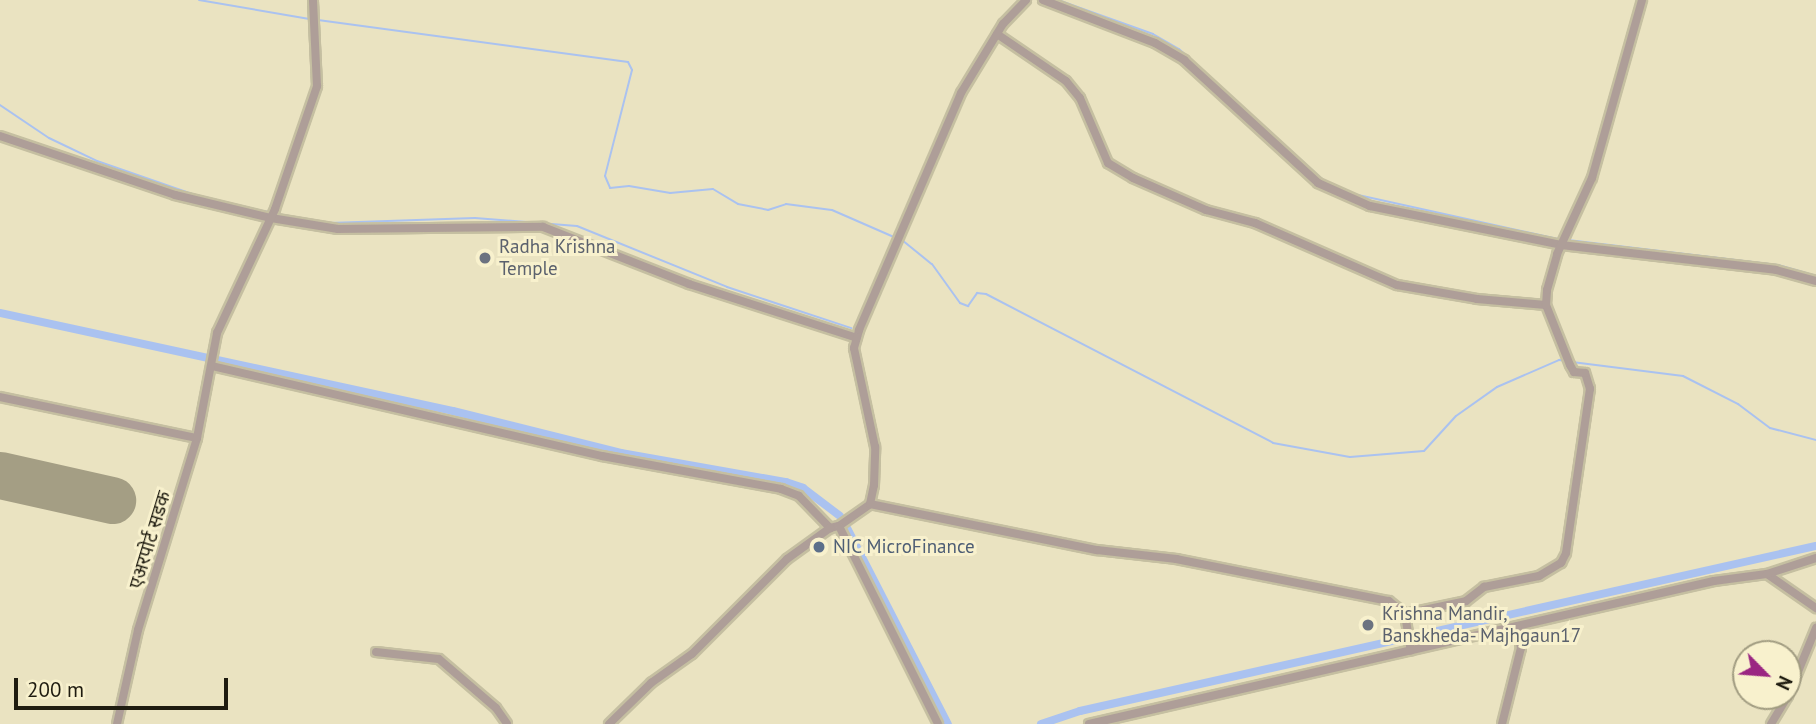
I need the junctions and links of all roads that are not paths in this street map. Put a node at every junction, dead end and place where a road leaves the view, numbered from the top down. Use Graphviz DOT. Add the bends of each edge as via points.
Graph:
graph roads {
  1 [pos="313,0"];
  2 [pos="1026,0"];
  3 [pos="1043,0"];
  4 [pos="1642,0"];
  5 [pos="997,34"];
  6 [pos="0,136"];
  7 [pos="273,214"];
  8 [pos="1563,241"];
  9 [pos="1816,281"];
  10 [pos="1546,304"];
  11 [pos="857,338"];
  12 [pos="212,362"];
  13 [pos="0,397"];
  14 [pos="197,438"];
  15 [pos="870,504"];
  16 [pos="834,527"];
  17 [pos="1816,558"];
  18 [pos="1767,574"];
  19 [pos="1816,608"];
  20 [pos="1405,618"];
  21 [pos="1517,626"];
  22 [pos="1816,628"];
  23 [pos="1411,651"];
  24 [pos="376,652"];
  25 [pos="1802,662"];
  26 [pos="1105,722"];
  27 [pos="117,724"];
  28 [pos="507,724"];
  29 [pos="609,724"];
  30 [pos="938,724"];
  31 [pos="1089,724"];
  32 [pos="1502,724"];
  1 -- 7 [label="street, एअरपोर्ट सडक" via="317,86"];
  2 -- 5 [label="street"];
  3 -- 8 [label="street" via="1155,43 1184,60 1287,157 1337,194 1370,206"];
  4 -- 8 [label="street" via="1592,178"];
  5 -- 10 [label="street" via="1066,81 1080,98 1108,163 1133,178 1206,210 1255,223 1397,285 1476,299"];
  5 -- 11 [label="street" via="961,93"];
  6 -- 7 [label="street" via="175,195"];
  7 -- 11 [label="street" via="338,229 543,227 689,284"];
  7 -- 12 [label="street, एअरपोर्ट सडक" via="216,332"];
  8 -- 9 [label="street" via="1776,270"];
  8 -- 10 [label="street"];
  10 -- 20 [label="street" via="1574,372 1585,373 1590,389 1561,563 1539,576 1484,587 1466,601"];
  11 -- 15 [label="street" via="857,370 874,447"];
  12 -- 14 [label="street, एअरपोर्ट सडक"];
  12 -- 16 [label="street" via="602,456 781,489 799,496"];
  13 -- 14 [label="street"];
  14 -- 27 [label="street, एअरपोर्ट सडक" via="138,630"];
  15 -- 16 [label="street"];
  15 -- 20 [label="street" via="1097,550 1177,558 1389,601"];
  16 -- 29 [label="street" via="787,559 692,654 651,682"];
  16 -- 30 [label="street"];
  17 -- 18 [label="street"];
  18 -- 19 [label="street"];
  18 -- 21 [label="street" via="1714,581"];
  20 -- 23 [label="street"];
  21 -- 23 [label="street"];
  21 -- 32 [label="street" via="1521,648"];
  22 -- 25 [label="street"];
  23 -- 26 [label="street"];
  24 -- 28 [label="street" via="439,659 496,708"];
  26 -- 31 [label="street"];
}
